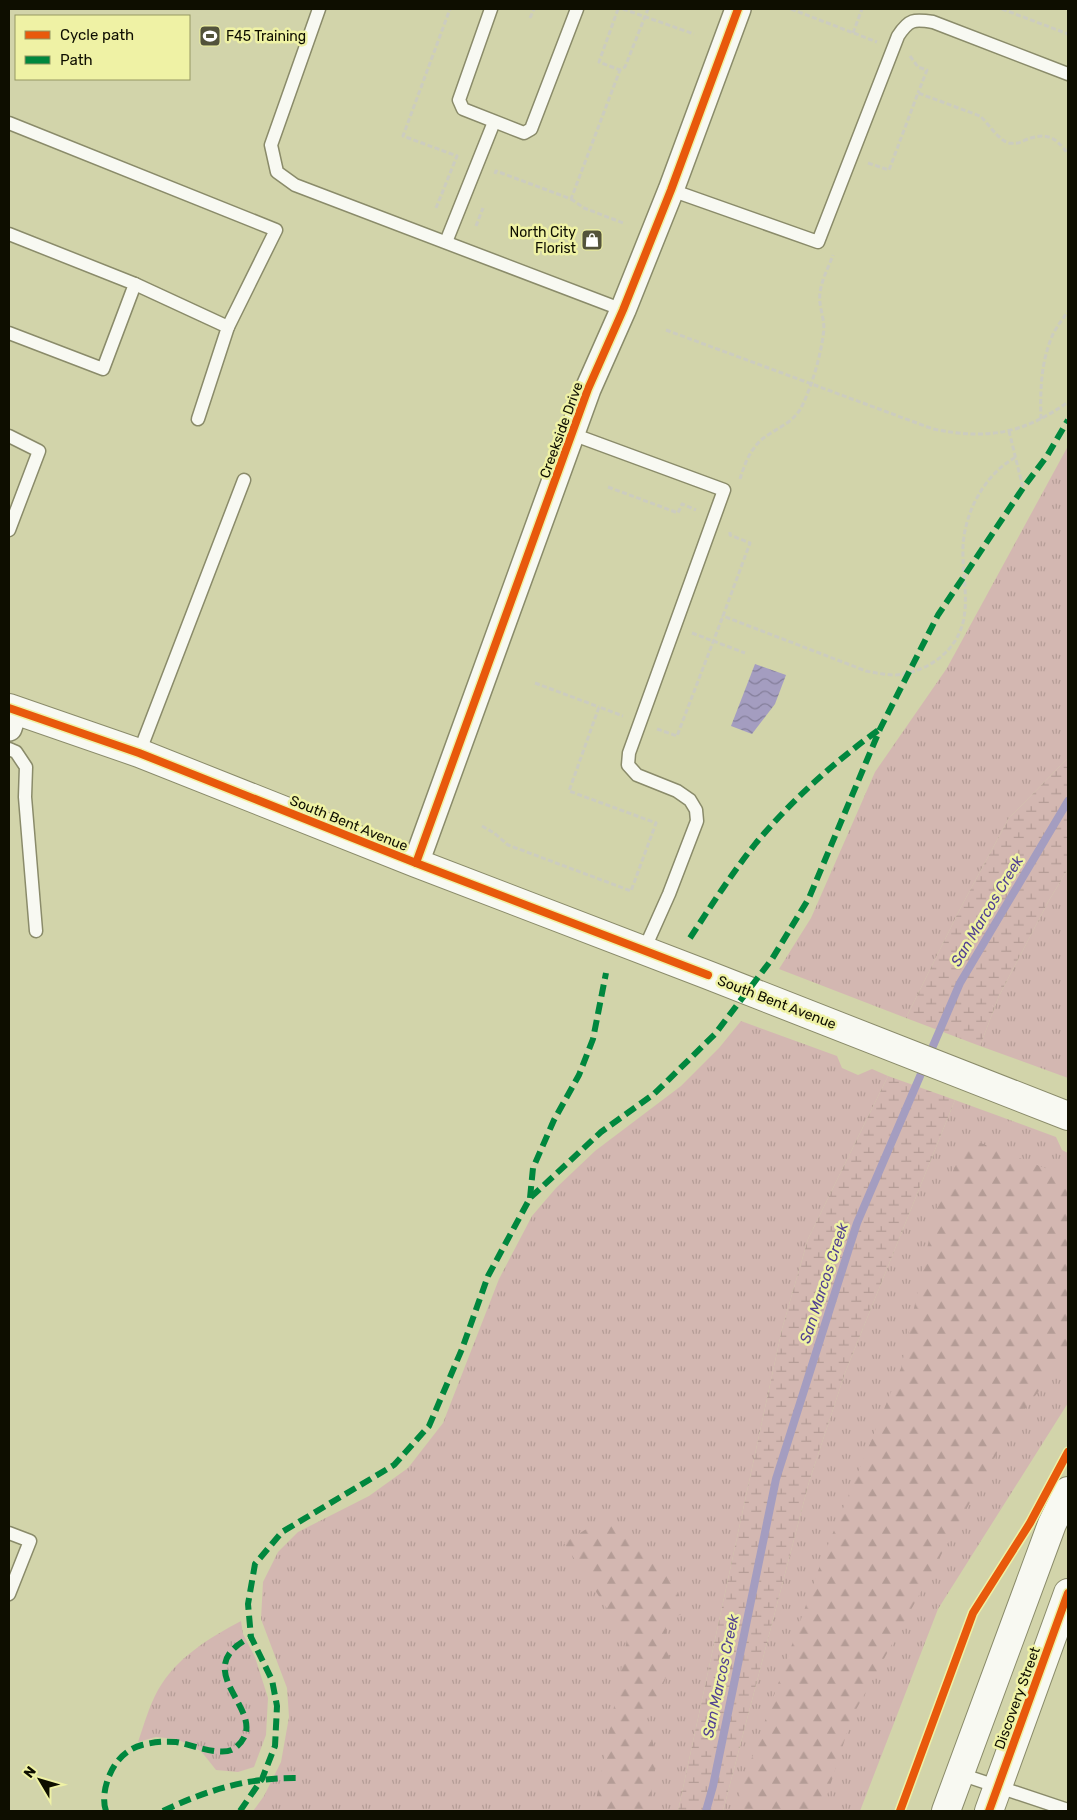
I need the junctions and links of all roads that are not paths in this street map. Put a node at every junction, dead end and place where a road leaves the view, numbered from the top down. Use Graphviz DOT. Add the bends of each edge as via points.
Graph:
graph roads {
  1 [pos="319,9"];
  2 [pos="490,9"];
  3 [pos="577,9"];
  4 [pos="738,9"];
  5 [pos="1068,74"];
  6 [pos="9,122"];
  7 [pos="494,122"];
  8 [pos="671,190"];
  9 [pos="9,234"];
  10 [pos="446,242"];
  11 [pos="135,284"];
  12 [pos="623,310"];
  13 [pos="228,327"];
  14 [pos="9,333"];
  15 [pos="198,419"];
  16 [pos="572,434"];
  17 [pos="9,436"];
  18 [pos="244,480"];
  19 [pos="9,530"];
  20 [pos="11,715"];
  21 [pos="9,749"];
  22 [pos="139,753"];
  23 [pos="416,863"];
  24 [pos="36,931"];
  25 [pos="644,950"];
  26 [pos="1068,1116"];
  27 [pos="1068,1491"];
  28 [pos="1060,1527"];
  29 [pos="9,1533"];
  30 [pos="1068,1593"];
  31 [pos="9,1594"];
  32 [pos="960,1774"];
  33 [pos="993,1799"];
  34 [pos="1068,1810"];
  35 [pos="946,1811"];
  1 -- 10 [label="lane" via="271,145 278,172 295,185"];
  2 -- 7 [label="lane" via="459,100 463,109"];
  3 -- 7 [label="lane" via="532,129 524,133"];
  4 -- 8 [label="street, Creekside Drive"];
  5 -- 8 [label="lane" via="933,22 917,19 905,25 893,48 818,242"];
  6 -- 13 [label="lane" via="276,230"];
  7 -- 10 [label="lane"];
  8 -- 12 [label="street, Creekside Drive"];
  9 -- 11 [label="lane"];
  10 -- 12 [label="lane"];
  11 -- 13 [label="lane"];
  11 -- 14 [label="lane" via="103,369"];
  12 -- 16 [label="street, Creekside Drive"];
  13 -- 15 [label="lane"];
  16 -- 23 [label="street, Creekside Drive"];
  16 -- 25 [label="lane" via="724,490 629,753 628,765 637,775 677,791 690,800 696,810 697,821"];
  17 -- 19 [label="lane" via="39,451"];
  18 -- 22 [label="lane"];
  20 -- 22 [label="street, South Bent Avenue"];
  21 -- 24 [label="lane" via="16,752 26,767 25,797"];
  22 -- 23 [label="street, South Bent Avenue"];
  23 -- 25 [label="street, South Bent Avenue"];
  25 -- 26 [label="street, South Bent Avenue"];
  27 -- 28 [label="street, Discovery Street"];
  28 -- 32 [label="street, Discovery Street"];
  29 -- 31 [label="lane" via="30,1541"];
  30 -- 33 [label="street, Discovery Street"];
  32 -- 33 [label="lane"];
  32 -- 35 [label="street, Discovery Street"];
  33 -- 34 [label="lane"];
}
